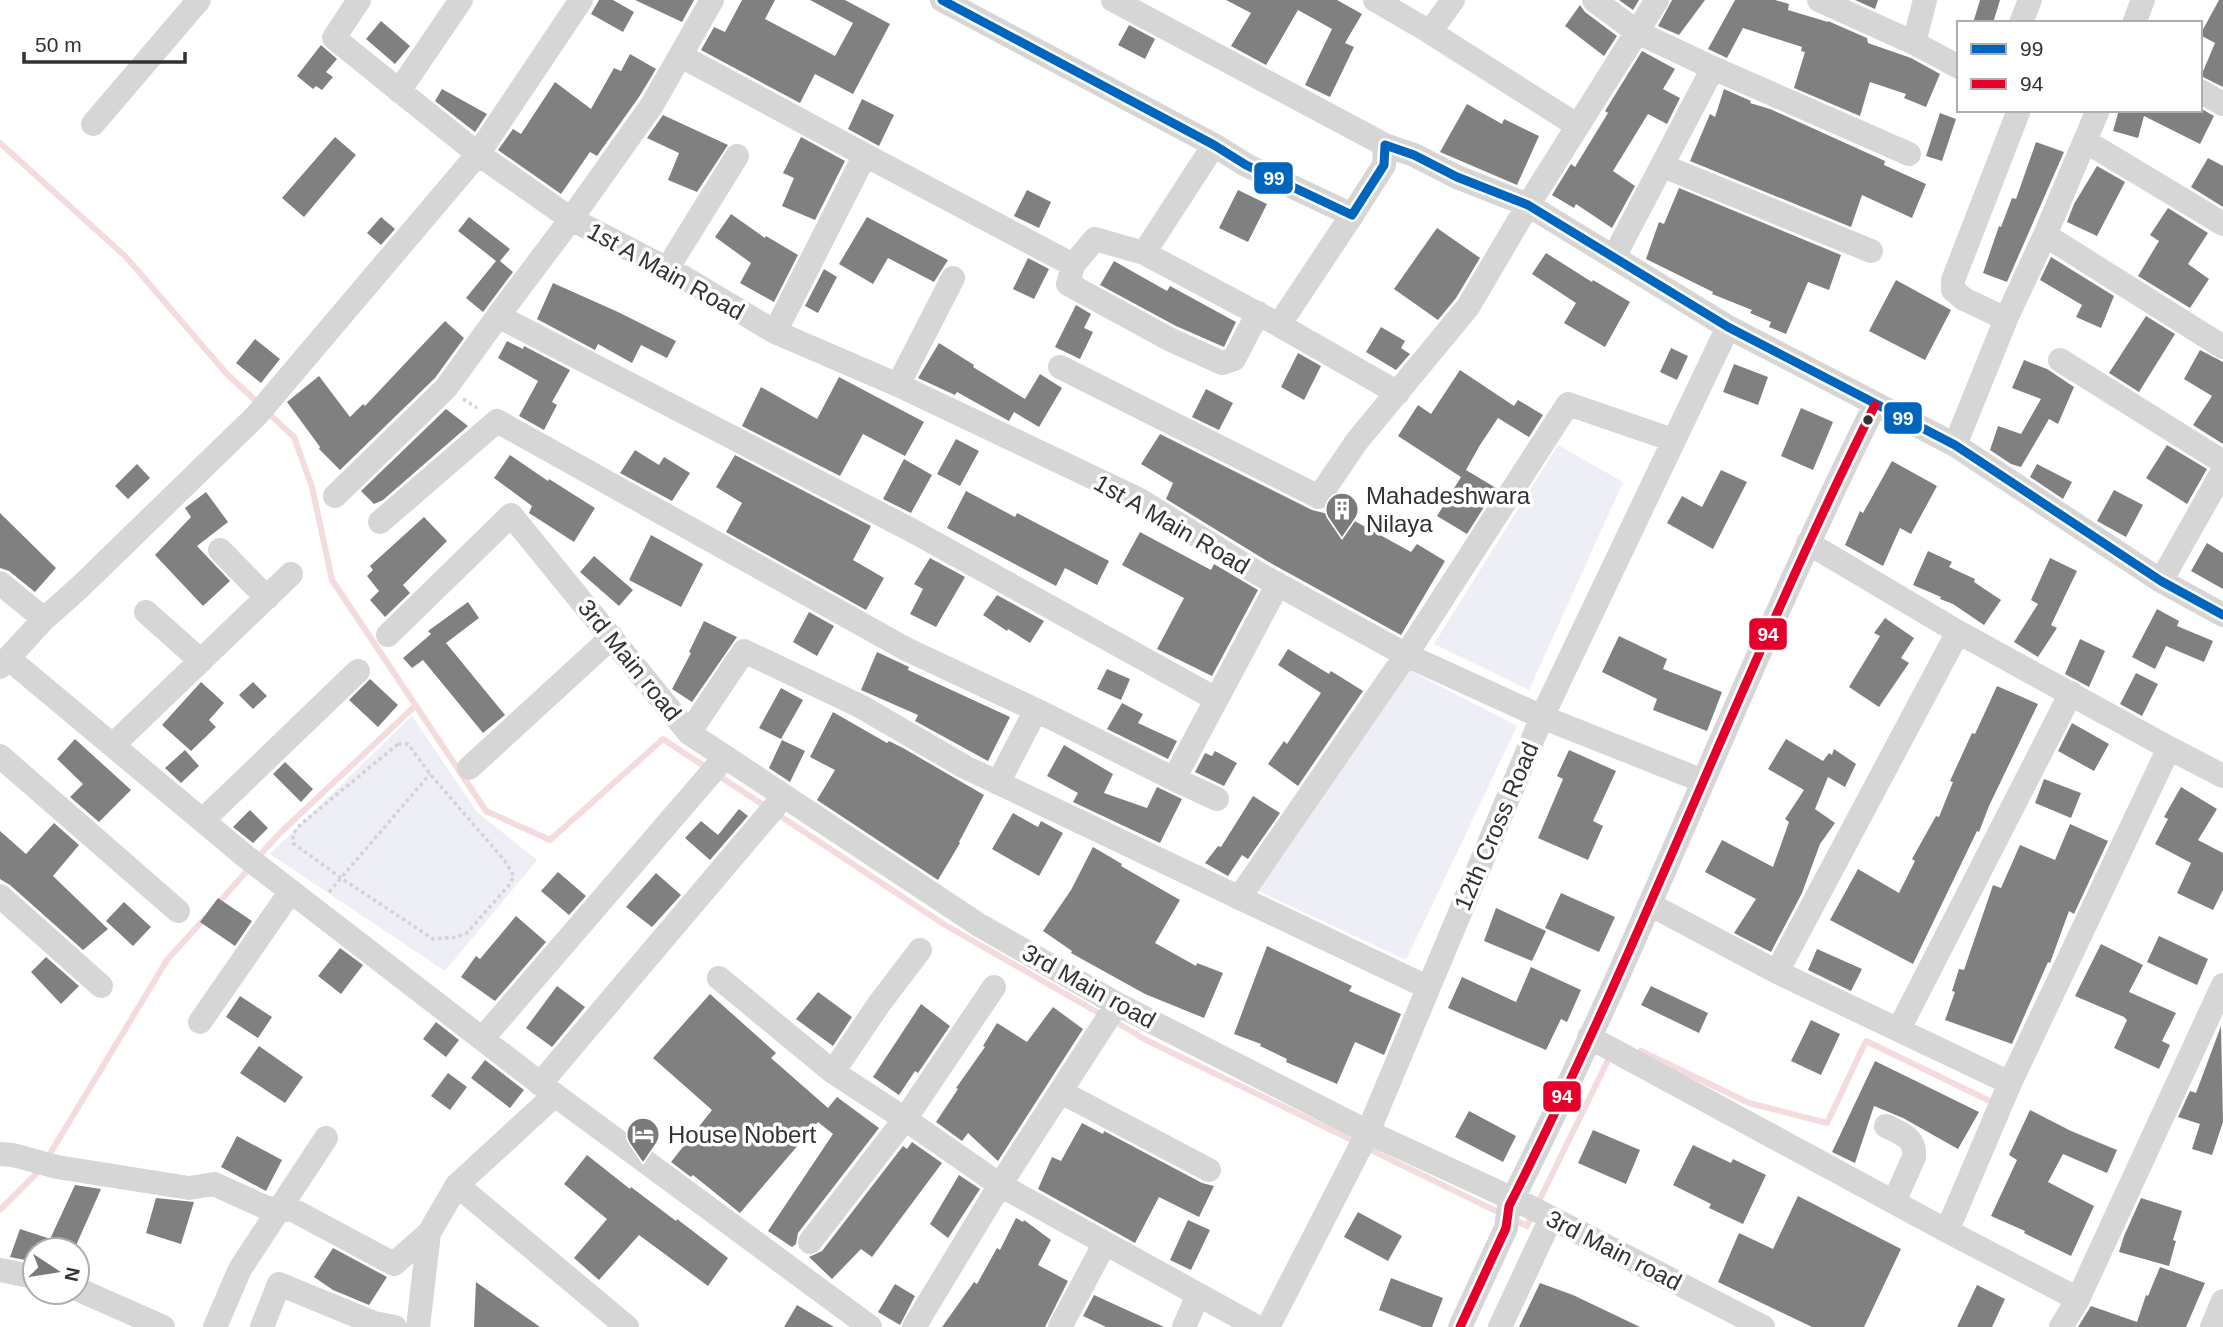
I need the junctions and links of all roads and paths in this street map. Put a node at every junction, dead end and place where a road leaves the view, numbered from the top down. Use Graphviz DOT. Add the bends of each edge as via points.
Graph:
graph roads {
  1 [pos="199,0"];
  2 [pos="359,0"];
  3 [pos="461,0"];
  4 [pos="581,0"];
  5 [pos="712,0"];
  6 [pos="942,0"];
  7 [pos="1114,0"];
  8 [pos="1375,0"];
  9 [pos="1453,0"];
  10 [pos="1594,0"];
  11 [pos="1657,0"];
  12 [pos="1819,0"];
  13 [pos="1925,0"];
  14 [pos="2030,0"];
  15 [pos="2143,0"];
  16 [pos="2022,21"];
  17 [pos="2135,21"];
  18 [pos="1430,32"];
  19 [pos="1637,32"];
  20 [pos="1914,43"];
  21 [pos="681,56"];
  22 [pos="1957,66"];
  23 [pos="1713,68"];
  24 [pos="399,91"];
  25 [pos="2202,92"];
  26 [pos="2223,104"];
  27 [pos="2018,112"];
  28 [pos="2097,112"];
  29 [pos="93,124"];
  30 [pos="1578,126"];
  31 [pos="2085,141"];
  32 [pos="1214,145"];
  33 [pos="1385,145"];
  34 [pos="478,154"];
  35 [pos="1909,154"];
  36 [pos="865,155"];
  37 [pos="737,156"];
  38 [pos="1663,166"];
  39 [pos="1528,205"];
  40 [pos="1352,215"];
  41 [pos="571,219"];
  42 [pos="2223,224"];
  43 [pos="2045,235"];
  44 [pos="1871,251"];
  45 [pos="1144,253"];
  46 [pos="1614,257"];
  47 [pos="1073,265"];
  48 [pos="667,269"];
  49 [pos="953,278"];
  50 [pos="498,316"];
  51 [pos="1268,319"];
  52 [pos="2006,319"];
  53 [pos="1728,327"];
  54 [pos="775,332"];
  55 [pos="2223,347"];
  56 [pos="2060,360"];
  57 [pos="1060,368"];
  58 [pos="898,385"];
  59 [pos="446,388"];
  60 [pos="1398,393"];
  61 [pos="1875,405"];
  62 [pos="497,421"];
  63 [pos="1673,440"];
  64 [pos="1955,445"];
  65 [pos="2223,462"];
  66 [pos="2223,471"];
  67 [pos="335,496"];
  68 [pos="380,522"];
  69 [pos="1808,543"];
  70 [pos="220,550"];
  71 [pos="291,574"];
  72 [pos="2161,581"];
  73 [pos="0,583"];
  74 [pos="1278,584"];
  75 [pos="267,598"];
  76 [pos="146,612"];
  77 [pos="2223,615"];
  78 [pos="44,618"];
  79 [pos="1958,632"];
  80 [pos="388,635"];
  81 [pos="612,637"];
  82 [pos="1406,655"];
  83 [pos="201,661"];
  84 [pos="4,662"];
  85 [pos="358,671"];
  86 [pos="2071,693"];
  87 [pos="1216,699"];
  88 [pos="1036,710"];
  89 [pos="1542,717"];
  90 [pos="689,733"];
  91 [pos="113,745"];
  92 [pos="2169,748"];
  93 [pos="0,756"];
  94 [pos="725,757"];
  95 [pos="469,768"];
  96 [pos="430,774"];
  97 [pos="2223,776"];
  98 [pos="1174,779"];
  99 [pos="1703,781"];
  100 [pos="998,783"];
  101 [pos="784,796"];
  102 [pos="1217,799"];
  103 [pos="203,820"];
  104 [pos="341,878"];
  105 [pos="291,891"];
  106 [pos="0,896"];
  107 [pos="1239,898"];
  108 [pos="1651,905"];
  109 [pos="314,909"];
  110 [pos="178,911"];
  111 [pos="920,950"];
  112 [pos="1777,972"];
  113 [pos="719,978"];
  114 [pos="2223,985"];
  115 [pos="101,986"];
  116 [pos="994,986"];
  117 [pos="1427,987"];
  118 [pos="1111,1013"];
  119 [pos="200,1022"];
  120 [pos="1899,1029"];
  121 [pos="482,1039"];
  122 [pos="1605,1046"];
  123 [pos="833,1072"];
  124 [pos="2010,1083"];
  125 [pos="548,1090"];
  126 [pos="1061,1092"];
  127 [pos="905,1119"];
  128 [pos="1886,1126"];
  129 [pos="1368,1132"];
  130 [pos="326,1138"];
  131 [pos="0,1154"];
  132 [pos="1209,1170"];
  133 [pos="457,1185"];
  134 [pos="1000,1185"];
  135 [pos="1894,1202"];
  136 [pos="279,1209"];
  137 [pos="1525,1212"];
  138 [pos="1947,1231"];
  139 [pos="429,1233"];
  140 [pos="810,1242"];
  141 [pos="1105,1243"];
  142 [pos="0,1270"];
  143 [pos="21,1274"];
  144 [pos="91,1295"];
  145 [pos="1198,1295"];
  146 [pos="2078,1299"];
  147 [pos="2223,1301"];
  148 [pos="1755,1325"];
  149 [pos="381,1326"];
  150 [pos="163,1327"];
  151 [pos="215,1327"];
  152 [pos="262,1327"];
  153 [pos="418,1327"];
  154 [pos="627,1327"];
  155 [pos="870,1327"];
  156 [pos="914,1327"];
  157 [pos="1060,1327"];
  158 [pos="1184,1327"];
  159 [pos="1257,1327"];
  160 [pos="1268,1327"];
  161 [pos="1460,1327"];
  162 [pos="1500,1327"];
  163 [pos="2061,1327"];
  164 [pos="2212,1327"];
  1 -- 29 [label="street"];
  2 -- 24 [label="street, 1st A Main Road" via="334,38"];
  3 -- 24 [label="street"];
  4 -- 34 [label="street"];
  5 -- 21 [label="street"];
  6 -- 32 [label="street"];
  7 -- 33 [label="street"];
  8 -- 18 [label="street"];
  9 -- 18 [label="street"];
  10 -- 19 [label="street"];
  11 -- 19 [label="street"];
  12 -- 20 [label="street"];
  13 -- 20 [label="street"];
  14 -- 16 [label="street"];
  15 -- 17 [label="street"];
  18 -- 30 [label="street"];
  19 -- 23 [label="street"];
  19 -- 30 [label="street"];
  20 -- 22 [label="street"];
  21 -- 36 [label="street"];
  21 -- 41 [label="street"];
  23 -- 35 [label="street"];
  23 -- 38 [label="street"];
  24 -- 34 [label="street, 1st A Main Road"];
  25 -- 26 [label="street"];
  27 -- 52 [label="street" via="1953,280 1953,290 1964,299"];
  28 -- 31 [label="street"];
  30 -- 39 [label="street"];
  31 -- 42 [label="street"];
  31 -- 43 [label="street"];
  32 -- 40 [label="street"];
  32 -- 45 [label="street"];
  33 -- 39 [label="street"];
  33 -- 40 [label="street" via="1384,165"];
  34 -- 41 [label="street, 1st A Main Road"];
  34 -- 78 [label="street" via="263,408"];
  36 -- 47 [label="street"];
  36 -- 54 [label="street"];
  37 -- 48 [label="street"];
  38 -- 44 [label="street"];
  38 -- 46 [label="street"];
  39 -- 46 [label="street"];
  39 -- 60 [label="street" via="1468,307"];
  40 -- 51 [label="street"];
  41 -- 48 [label="street, 1st A Main Road"];
  41 -- 50 [label="street"];
  43 -- 52 [label="street"];
  43 -- 55 [label="street"];
  45 -- 47 [label="street" via="1095,239"];
  45 -- 51 [label="street"];
  46 -- 53 [label="street"];
  47 -- 51 [label="street" via="1068,284 1222,363 1234,359"];
  48 -- 54 [label="street, 1st A Main Road"];
  49 -- 58 [label="street"];
  50 -- 59 [label="street"];
  50 -- 87 [label="street" via="913,531"];
  51 -- 60 [label="street"];
  52 -- 64 [label="street"];
  53 -- 61 [label="street"];
  53 -- 63 [label="street, 12th Cross Road"];
  54 -- 58 [label="street, 1st A Main Road"];
  56 -- 65 [label="street"];
  57 -- 60 [label="street" via="1319,497 1357,441"];
  58 -- 74 [label="street, 1st A Main Road" via="1138,499"];
  59 -- 62 [label="path"];
  59 -- 67 [label="street"];
  61 -- 64 [label="street"];
  61 -- 69 [label="street"];
  62 -- 68 [label="street"];
  62 -- 88 [label="street" via="906,649"];
  63 -- 82 [label="street" via="1569,404"];
  63 -- 89 [label="street, 12th Cross Road"];
  64 -- 72 [label="street"];
  66 -- 72 [label="street"];
  69 -- 79 [label="street"];
  69 -- 99 [label="street"];
  70 -- 75 [label="street"];
  71 -- 75 [label="street"];
  72 -- 77 [label="street"];
  73 -- 78 [label="street"];
  74 -- 82 [label="street, 1st A Main Road"];
  74 -- 87 [label="street"];
  75 -- 83 [label="street"];
  76 -- 83 [label="street"];
  78 -- 84 [label="street"];
  79 -- 86 [label="street"];
  79 -- 112 [label="street"];
  80 -- 81 [label="street, 3rd Main road" via="511,514"];
  81 -- 90 [label="street, 3rd Main road"];
  81 -- 95 [label="street"];
  82 -- 89 [label="street, 1st A Main Road"];
  82 -- 107 [label="street"];
  83 -- 91 [label="street"];
  84 -- 91 [label="street"];
  85 -- 103 [label="street"];
  86 -- 92 [label="street"];
  86 -- 120 [label="street"];
  87 -- 98 [label="street"];
  88 -- 98 [label="street"];
  88 -- 100 [label="street"];
  89 -- 99 [label="street, 1st A Main Road"];
  89 -- 117 [label="street, 12th Cross Road"];
  90 -- 94 [label="street, 3rd Main road"];
  90 -- 100 [label="street" via="744,651 860,706"];
  91 -- 103 [label="street"];
  92 -- 97 [label="street"];
  92 -- 124 [label="street"];
  93 -- 110 [label="street"];
  94 -- 101 [label="street, 3rd Main road"];
  94 -- 121 [label="street"];
  96 -- 104 [label="path"];
  96 -- 104 [label="path" via="408,744 398,744 301,824 293,842"];
  96 -- 104 [label="path" via="514,876 473,927 457,936 433,939"];
  98 -- 102 [label="street"];
  99 -- 108 [label="street"];
  100 -- 107 [label="street"];
  101 -- 118 [label="street, 3rd Main road"];
  101 -- 125 [label="street"];
  103 -- 105 [label="street"];
  104 -- 109 [label="path"];
  105 -- 109 [label="street"];
  105 -- 119 [label="street"];
  106 -- 115 [label="street"];
  107 -- 117 [label="street"];
  108 -- 112 [label="street"];
  108 -- 122 [label="street"];
  109 -- 121 [label="street"];
  111 -- 123 [label="street"];
  112 -- 120 [label="street"];
  113 -- 123 [label="street"];
  114 -- 146 [label="street"];
  116 -- 127 [label="street"];
  117 -- 129 [label="street, 12th Cross Road"];
  118 -- 126 [label="street"];
  118 -- 129 [label="street, 3rd Main road"];
  120 -- 124 [label="street"];
  121 -- 125 [label="street"];
  122 -- 135 [label="street"];
  122 -- 137 [label="street"];
  123 -- 127 [label="street"];
  124 -- 138 [label="street"];
  125 -- 133 [label="street"];
  125 -- 155 [label="street"];
  126 -- 132 [label="street"];
  126 -- 134 [label="street"];
  127 -- 134 [label="street"];
  127 -- 140 [label="street"];
  128 -- 135 [label="street" via="1908,1137 1915,1150"];
  129 -- 137 [label="street, 3rd Main road"];
  129 -- 160 [label="street, 12th Cross Road"];
  130 -- 136 [label="street"];
  131 -- 136 [label="street" via="189,1188 214,1184"];
  133 -- 139 [label="street"];
  133 -- 154 [label="street"];
  134 -- 141 [label="street"];
  134 -- 156 [label="street"];
  135 -- 138 [label="street"];
  136 -- 139 [label="street" via="293,1210 394,1264"];
  136 -- 151 [label="street" via="240,1269"];
  137 -- 148 [label="street, 3rd Main road"];
  137 -- 161 [label="street"];
  137 -- 162 [label="street"];
  138 -- 146 [label="street"];
  139 -- 153 [label="street"];
  141 -- 145 [label="street"];
  141 -- 157 [label="street"];
  142 -- 143 [label="street"];
  144 -- 150 [label="street"];
  145 -- 158 [label="street"];
  145 -- 159 [label="street"];
  146 -- 163 [label="street"];
  147 -- 164 [label="street"];
  149 -- 152 [label="street" via="279,1284"];
}
